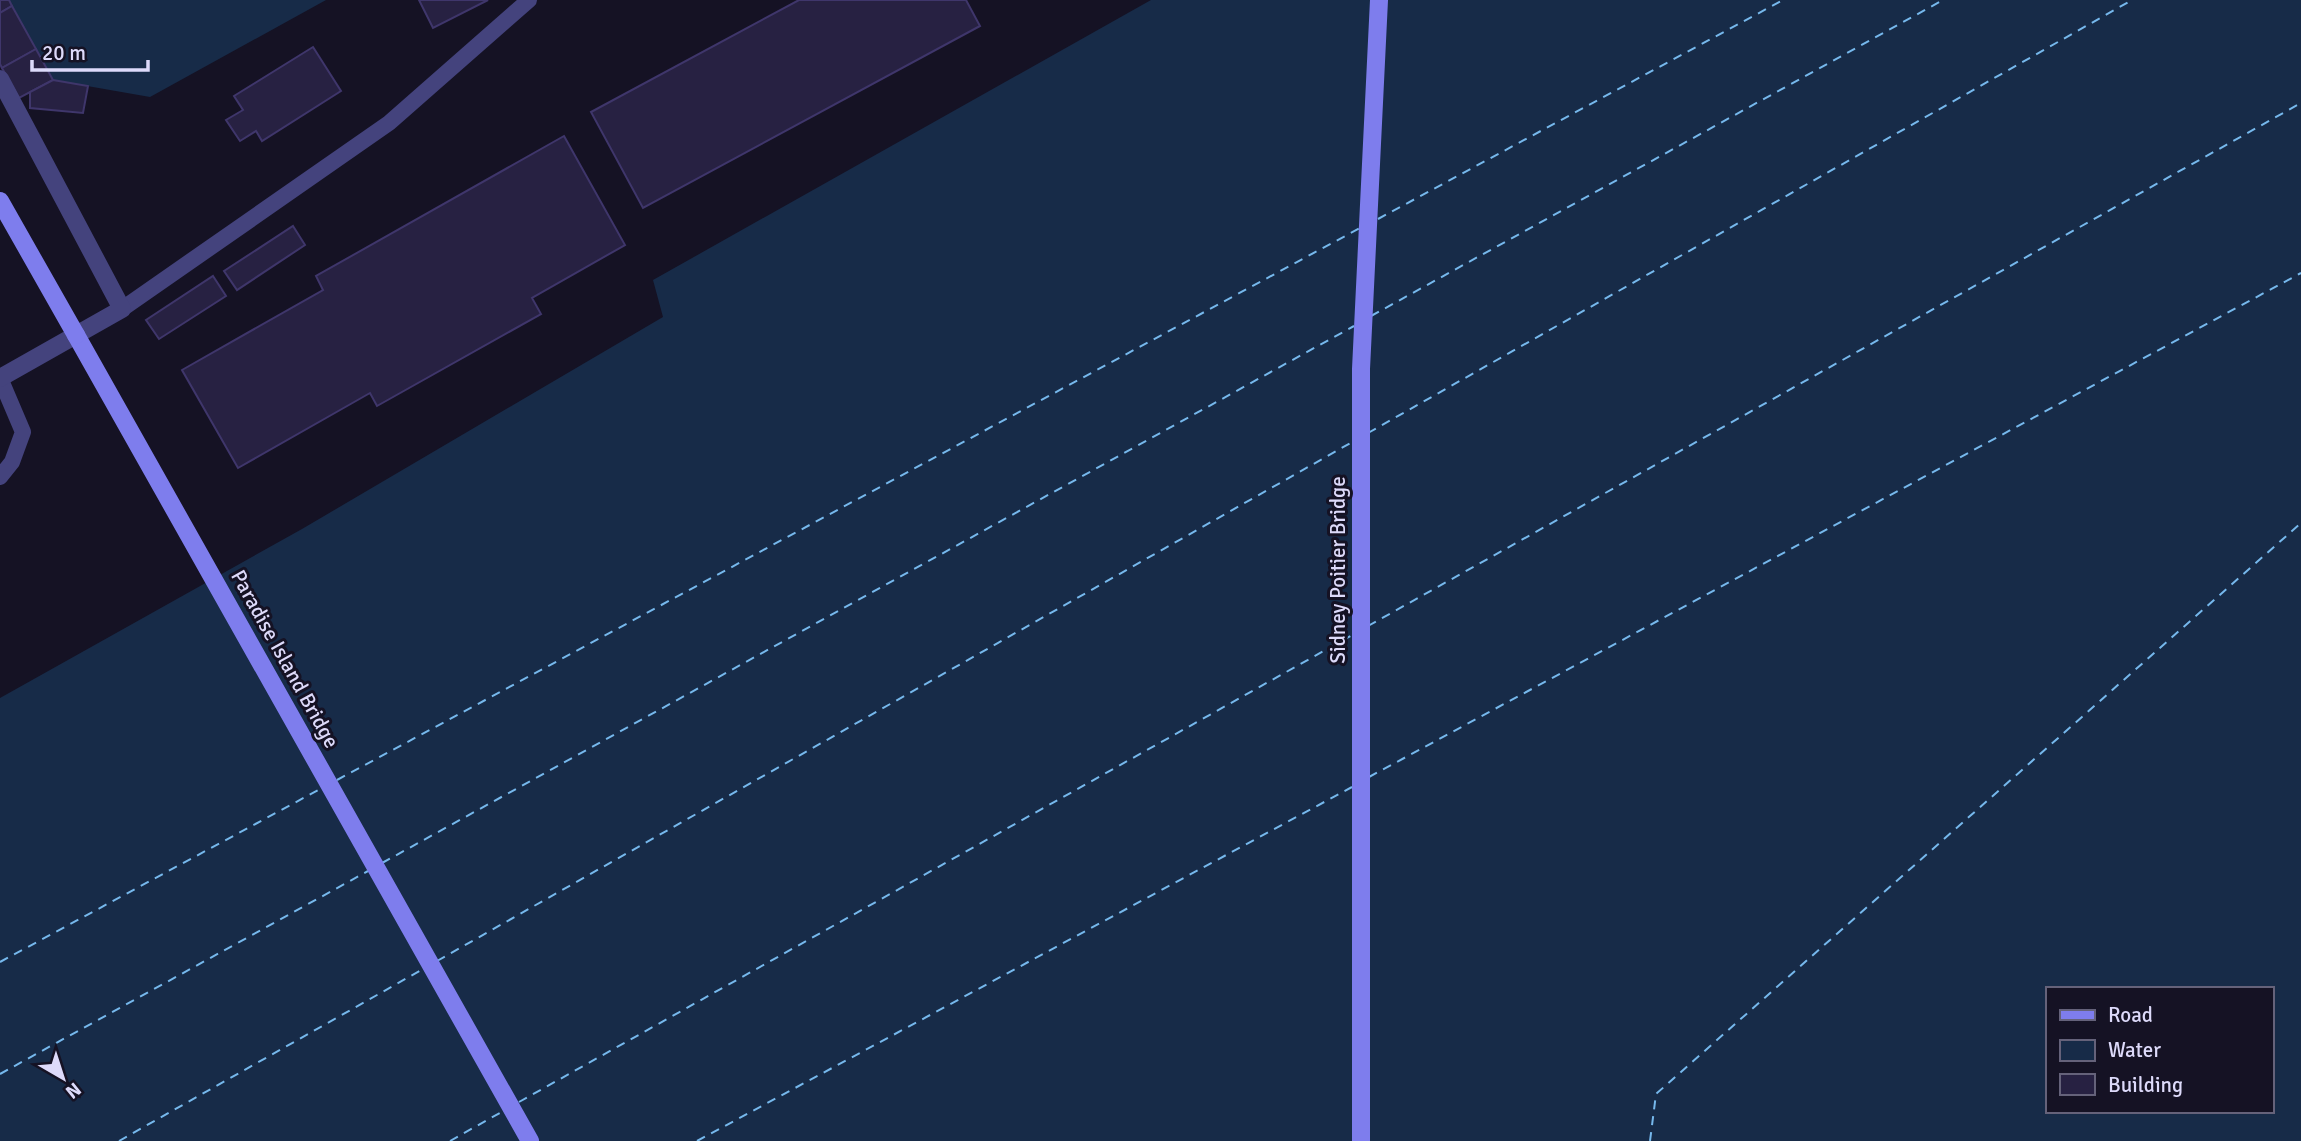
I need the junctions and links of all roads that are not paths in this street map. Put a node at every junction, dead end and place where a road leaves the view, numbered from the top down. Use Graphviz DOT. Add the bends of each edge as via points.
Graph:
graph roads {
  1 [pos="529,0"];
  2 [pos="1379,0"];
  3 [pos="0,79"];
  4 [pos="0,201"];
  5 [pos="122,309"];
  6 [pos="0,378"];
  7 [pos="0,477"];
  8 [pos="530,1141"];
  9 [pos="1361,1141"];
  1 -- 5 [label="lane" via="389,123"];
  2 -- 9 [label="main road, Sidney Poitier Bridge" via="1361,369"];
  3 -- 5 [label="street"];
  4 -- 8 [label="main road, Paradise Island Bridge, bridge"];
  5 -- 6 [label="street"];
  6 -- 7 [label="lane" via="23,432 12,462"];
}
